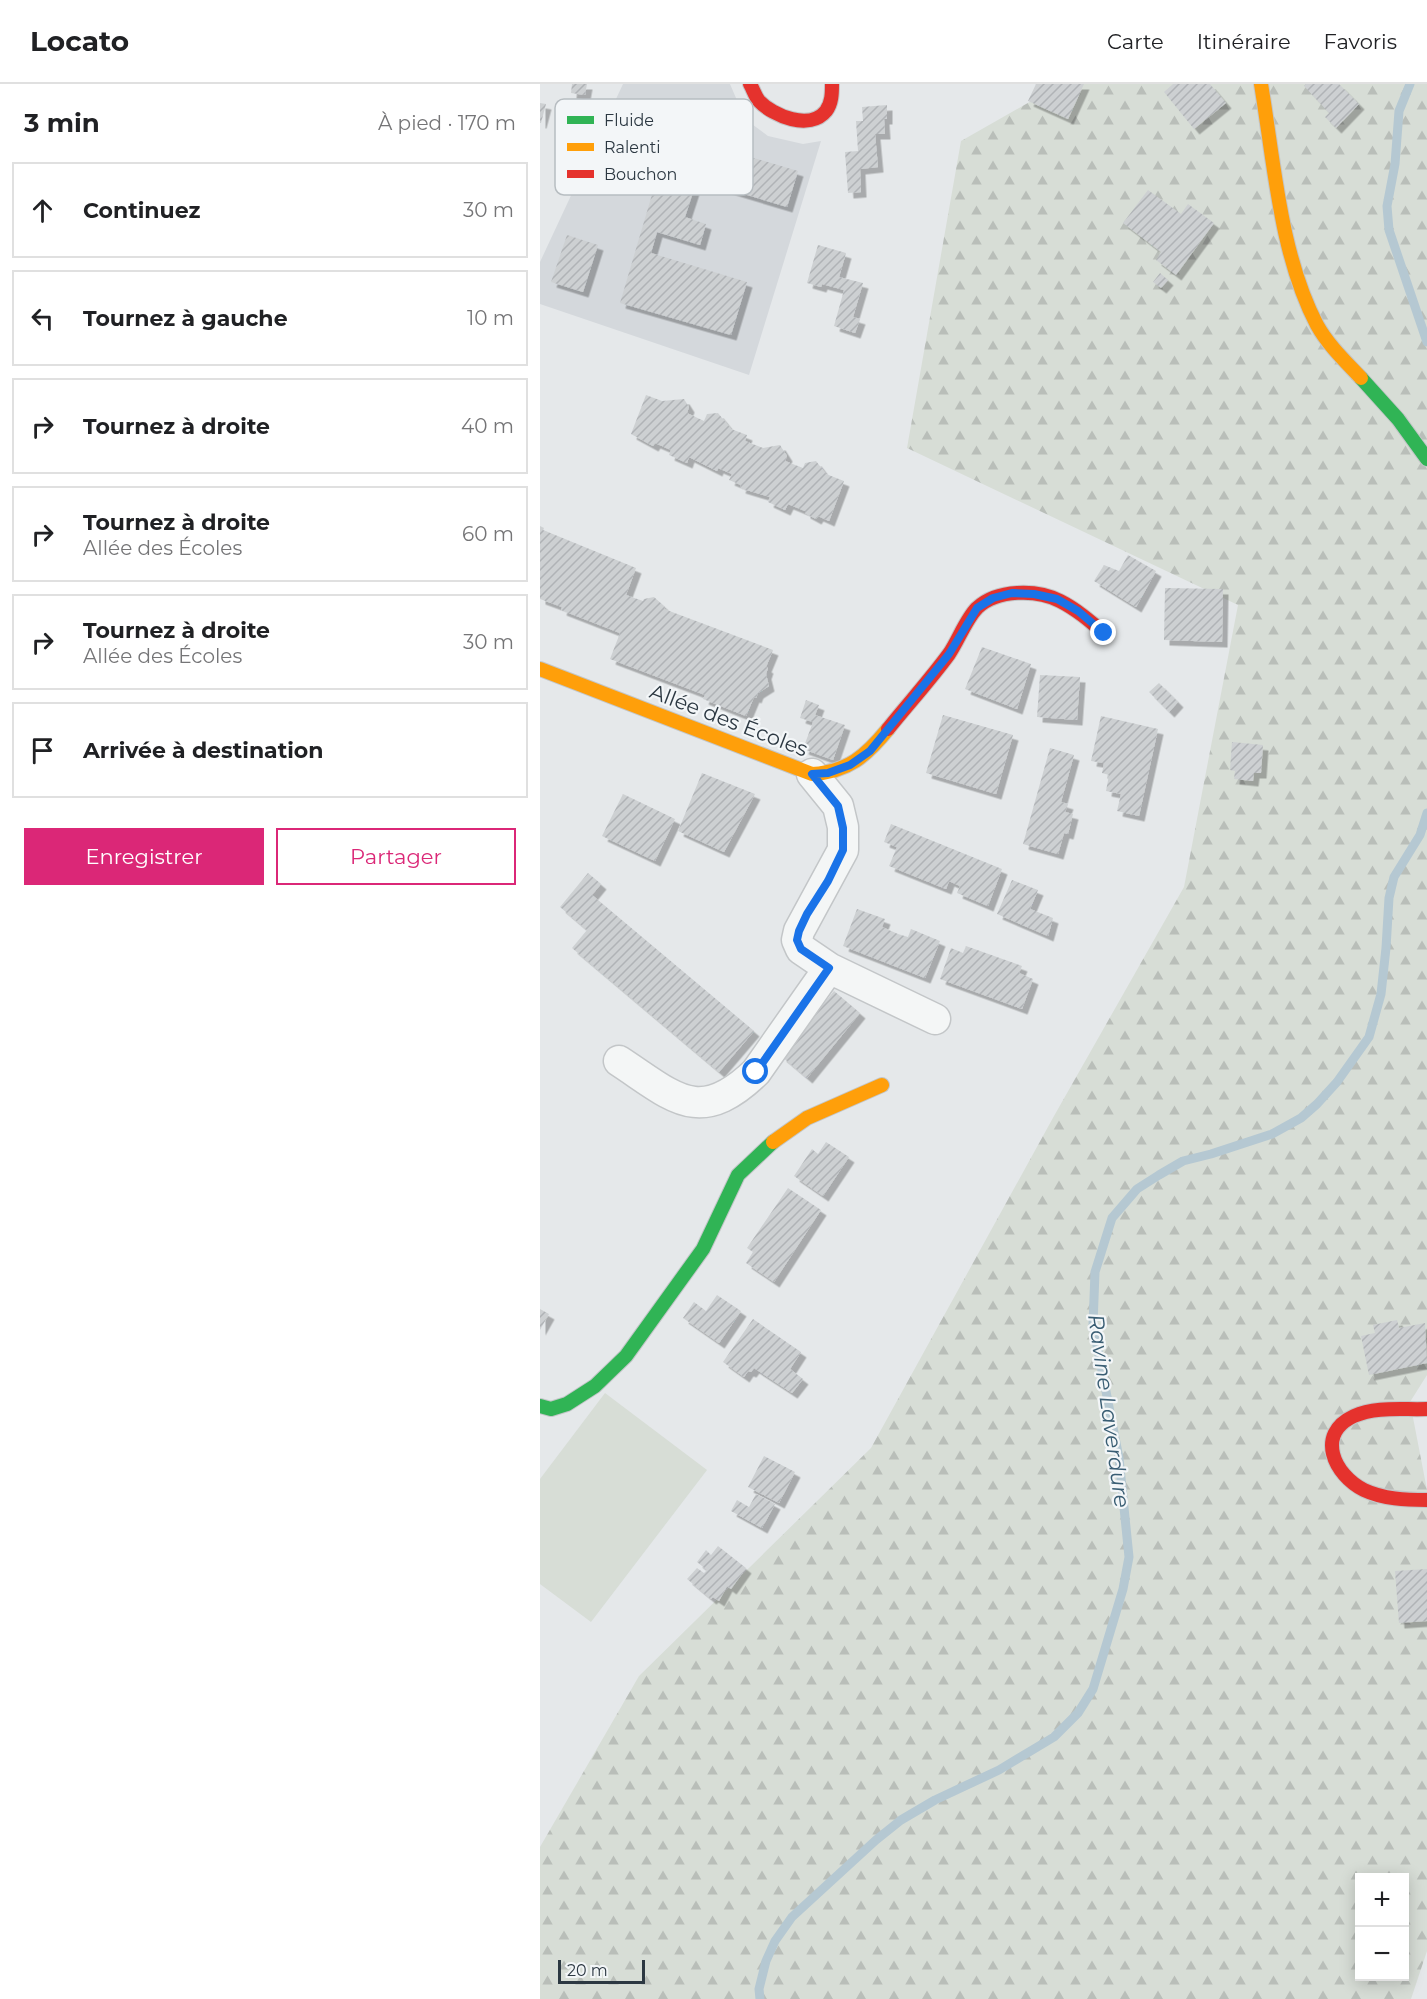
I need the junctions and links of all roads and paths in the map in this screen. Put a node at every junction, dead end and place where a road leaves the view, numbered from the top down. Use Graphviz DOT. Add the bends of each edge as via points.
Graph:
graph roads {
  1 [pos="750,84"];
  2 [pos="832,84"];
  3 [pos="1260,84"];
  4 [pos="1427,459"];
  5 [pos="1104,633"];
  6 [pos="540,669"];
  7 [pos="812,774"];
  8 [pos="829,968"];
  9 [pos="936,1019"];
  10 [pos="619,1061"];
  11 [pos="882,1085"];
  12 [pos="540,1406"];
  13 [pos="1427,1409"];
  14 [pos="1427,1500"];
  1 -- 2 [label="street" via="757,99 771,111 801,121 823,115 833,94"];
  3 -- 4 [label="street" via="1286,237 1305,297 1318,326 1336,351 1398,419"];
  5 -- 7 [label="street, Allée des Écoles" via="1057,599 1012,593 993,598 977,608 949,654 870,751 850,765"];
  6 -- 7 [label="street, Allée des Écoles"];
  7 -- 8 [label="street" via="838,806 843,850 797,940 801,949"];
  8 -- 9 [label="street"];
  8 -- 10 [label="street" via="756,1072 722,1099 702,1104 688,1102"];
  11 -- 12 [label="street" via="807,1118 770,1144 738,1176 703,1249 626,1356 595,1386 567,1404 550,1409"];
  13 -- 14 [label="street" via="1354,1416 1338,1426 1331,1439 1332,1454 1355,1485 1382,1497"];
}
